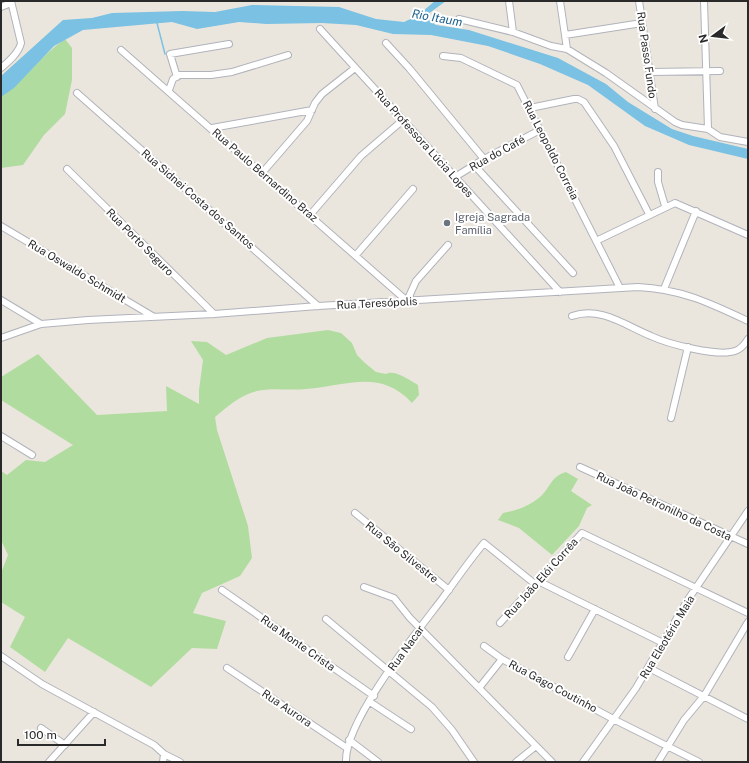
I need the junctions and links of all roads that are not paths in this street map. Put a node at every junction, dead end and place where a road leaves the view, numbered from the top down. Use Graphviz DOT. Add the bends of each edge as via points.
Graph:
graph roads {
  1 [pos="509,1"];
  2 [pos="560,1"];
  3 [pos="639,1"];
  4 [pos="704,1"];
  5 [pos="11,2"];
  6 [pos="1,7"];
  7 [pos="459,19"];
  8 [pos="642,22"];
  9 [pos="320,29"];
  10 [pos="513,32"];
  11 [pos="565,35"];
  12 [pos="386,43"];
  13 [pos="229,44"];
  14 [pos="567,49"];
  15 [pos="121,50"];
  16 [pos="288,55"];
  17 [pos="443,56"];
  18 [pos="1,68"];
  19 [pos="355,68"];
  20 [pos="706,71"];
  21 [pos="720,71"];
  22 [pos="650,72"];
  23 [pos="177,77"];
  24 [pos="169,90"];
  25 [pos="77,93"];
  26 [pos="530,108"];
  27 [pos="655,109"];
  28 [pos="312,110"];
  29 [pos="403,120"];
  30 [pos="212,128"];
  31 [pos="708,129"];
  32 [pos="540,130"];
  33 [pos="748,142"];
  34 [pos="484,159"];
  35 [pos="474,165"];
  36 [pos="67,169"];
  37 [pos="658,172"];
  38 [pos="262,173"];
  39 [pos="455,178"];
  40 [pos="414,189"];
  41 [pos="665,206"];
  42 [pos="696,211"];
  43 [pos="649,214"];
  44 [pos="310,215"];
  45 [pos="1,226"];
  46 [pos="748,235"];
  47 [pos="596,241"];
  48 [pos="448,245"];
  49 [pos="356,256"];
  50 [pos="573,273"];
  51 [pos="620,288"];
  52 [pos="664,289"];
  53 [pos="560,292"];
  54 [pos="1,300"];
  55 [pos="408,301"];
  56 [pos="318,306"];
  57 [pos="214,314"];
  58 [pos="572,316"];
  59 [pos="154,317"];
  60 [pos="748,321"];
  61 [pos="41,324"];
  62 [pos="1,338"];
  63 [pos="748,339"];
  64 [pos="688,347"];
  65 [pos="671,418"];
  66 [pos="1,436"];
  67 [pos="32,455"];
  68 [pos="580,467"];
  69 [pos="748,511"];
  70 [pos="355,513"];
  71 [pos="731,536"];
  72 [pos="748,544"];
  73 [pos="537,582"];
  74 [pos="364,587"];
  75 [pos="696,588"];
  76 [pos="222,590"];
  77 [pos="449,590"];
  78 [pos="595,609"];
  79 [pos="748,613"];
  80 [pos="326,619"];
  81 [pos="748,622"];
  82 [pos="500,623"];
  83 [pos="421,628"];
  84 [pos="663,643"];
  85 [pos="484,646"];
  86 [pos="1,656"];
  87 [pos="568,657"];
  88 [pos="502,659"];
  89 [pos="227,668"];
  90 [pos="649,668"];
  91 [pos="389,672"];
  92 [pos="479,688"];
  93 [pos="374,696"];
  94 [pos="704,696"];
  95 [pos="370,702"];
  96 [pos="94,712"];
  97 [pos="748,719"];
  98 [pos="614,720"];
  99 [pos="41,728"];
  100 [pos="411,729"];
  101 [pos="349,740"];
  102 [pos="64,745"];
  103 [pos="536,746"];
  104 [pos="667,746"];
  105 [pos="347,748"];
  106 [pos="164,754"];
  107 [pos="49,762"];
  108 [pos="162,762"];
  109 [pos="180,762"];
  110 [pos="346,762"];
  111 [pos="378,762"];
  112 [pos="474,762"];
  113 [pos="516,762"];
  114 [pos="552,762"];
  115 [pos="584,762"];
  116 [pos="658,762"];
  117 [pos="699,762"];
  1 -- 10 [label="street"];
  2 -- 11 [label="street"];
  3 -- 8 [label="street, Rua Passo Fundo"];
  4 -- 20 [label="street"];
  5 -- 6 [label="street"];
  5 -- 18 [label="street" via="21,43"];
  7 -- 10 [label="street"];
  8 -- 11 [label="street"];
  8 -- 22 [label="street, Rua Passo Fundo"];
  9 -- 19 [label="street, Rua Professora Lúcia Lopes"];
  10 -- 14 [label="street"];
  11 -- 14 [label="street"];
  12 -- 34 [label="street"];
  13 -- 23 [label="street" via="170,54"];
  14 -- 27 [label="street" via="606,73"];
  15 -- 24 [label="street, Rua Paulo Bernardino Braz"];
  16 -- 23 [label="street" via="232,72 211,75 186,74"];
  17 -- 26 [label="street, Rua Leopoldo Correia" via="457,56 511,81 520,90"];
  19 -- 28 [label="street" via="322,94"];
  19 -- 29 [label="street, Rua Professora Lúcia Lopes"];
  20 -- 21 [label="street"];
  20 -- 22 [label="street"];
  20 -- 31 [label="street"];
  22 -- 27 [label="street, Rua Passo Fundo"];
  23 -- 24 [label="street" via="170,84"];
  24 -- 30 [label="street, Rua Paulo Bernardino Braz"];
  25 -- 56 [label="street, Rua Sidnei Costa dos Santos"];
  26 -- 32 [label="street, Rua Leopoldo Correia"];
  26 -- 43 [label="street" via="574,99 584,102 614,146"];
  27 -- 31 [label="street" via="678,124"];
  28 -- 30 [label="street"];
  28 -- 38 [label="street" via="307,122"];
  29 -- 39 [label="street, Rua Professora Lúcia Lopes"];
  29 -- 44 [label="street" via="361,156"];
  30 -- 38 [label="street, Rua Paulo Bernardino Braz"];
  31 -- 33 [label="street" via="720,136"];
  32 -- 34 [label="street, Rua do Café"];
  32 -- 47 [label="street, Rua Leopoldo Correia"];
  34 -- 35 [label="street, Rua do Café"];
  35 -- 39 [label="street, Rua do Café"];
  35 -- 50 [label="street"];
  36 -- 57 [label="street, Rua Porto Seguro"];
  37 -- 41 [label="street" via="658,182"];
  38 -- 44 [label="street, Rua Paulo Bernardino Braz"];
  39 -- 53 [label="street, Rua Professora Lúcia Lopes"];
  40 -- 49 [label="street"];
  41 -- 42 [label="street" via="675,203"];
  41 -- 43 [label="street"];
  42 -- 46 [label="street"];
  42 -- 52 [label="street"];
  43 -- 47 [label="street"];
  44 -- 49 [label="street, Rua Paulo Bernardino Braz"];
  45 -- 59 [label="street, Rua Oswaldo Schmidt"];
  47 -- 51 [label="street, Rua Leopoldo Correia"];
  48 -- 55 [label="street" via="416,281"];
  49 -- 55 [label="street, Rua Paulo Bernardino Braz"];
  51 -- 52 [label="street, Rua Teresópolis"];
  51 -- 53 [label="street, Rua Teresópolis"];
  52 -- 60 [label="street, Rua Teresópolis" via="701,299"];
  53 -- 55 [label="street, Rua Teresópolis"];
  54 -- 61 [label="street"];
  55 -- 56 [label="street, Rua Teresópolis"];
  56 -- 57 [label="street, Rua Teresópolis"];
  57 -- 59 [label="street, Rua Teresópolis"];
  58 -- 64 [label="street" via="586,313 611,318 653,337"];
  59 -- 61 [label="street, Rua Teresópolis"];
  61 -- 62 [label="street, Rua Teresópolis"];
  63 -- 64 [label="street" via="739,350 730,353"];
  64 -- 65 [label="street"];
  66 -- 67 [label="street"];
  68 -- 71 [label="street, Rua João Petronilho da Costa"];
  69 -- 71 [label="street, Rua Eleotério Maia"];
  70 -- 77 [label="street, Rua São Silvestre"];
  71 -- 72 [label="street, Rua João Petronilho da Costa"];
  71 -- 75 [label="street, Rua Eleotério Maia"];
  73 -- 75 [label="street, Rua João Elói Corrêa" via="582,533"];
  73 -- 77 [label="street, Rua Nacar" via="484,543"];
  73 -- 78 [label="street"];
  73 -- 82 [label="street, Rua João Elói Corrêa"];
  74 -- 83 [label="street" via="394,598"];
  75 -- 79 [label="street"];
  75 -- 84 [label="street, Rua Eleotério Maia"];
  76 -- 93 [label="street, Rua Monte Crista"];
  77 -- 83 [label="street, Rua Nacar"];
  78 -- 84 [label="street"];
  78 -- 87 [label="street"];
  80 -- 91 [label="street"];
  81 -- 94 [label="street"];
  83 -- 91 [label="street, Rua Nacar"];
  83 -- 92 [label="street"];
  84 -- 90 [label="street, Rua Eleotério Maia"];
  85 -- 88 [label="street"];
  86 -- 96 [label="street" via="32,678"];
  88 -- 92 [label="street, Rua Gago Coutinho"];
  88 -- 98 [label="street, Rua Gago Coutinho"];
  89 -- 105 [label="street, Rua Aurora"];
  90 -- 94 [label="street"];
  90 -- 98 [label="street, Rua Eleotério Maia"];
  91 -- 93 [label="street, Rua Nacar"];
  91 -- 112 [label="street" via="443,719"];
  92 -- 103 [label="street"];
  93 -- 95 [label="street, Rua Nacar"];
  94 -- 97 [label="street"];
  94 -- 104 [label="street"];
  95 -- 100 [label="street"];
  95 -- 101 [label="street, Rua Nacar"];
  96 -- 102 [label="street"];
  96 -- 106 [label="street" via="154,745"];
  98 -- 104 [label="street, Rua Gago Coutinho"];
  98 -- 115 [label="street, Rua Eleotério Maia"];
  99 -- 102 [label="street"];
  101 -- 105 [label="street, Rua Nacar"];
  101 -- 111 [label="street"];
  102 -- 107 [label="street"];
  103 -- 113 [label="street"];
  103 -- 114 [label="street"];
  104 -- 116 [label="street"];
  104 -- 117 [label="street, Rua Gago Coutinho"];
  105 -- 110 [label="street, Rua Nacar"];
  106 -- 108 [label="street"];
  106 -- 109 [label="street"];
}
